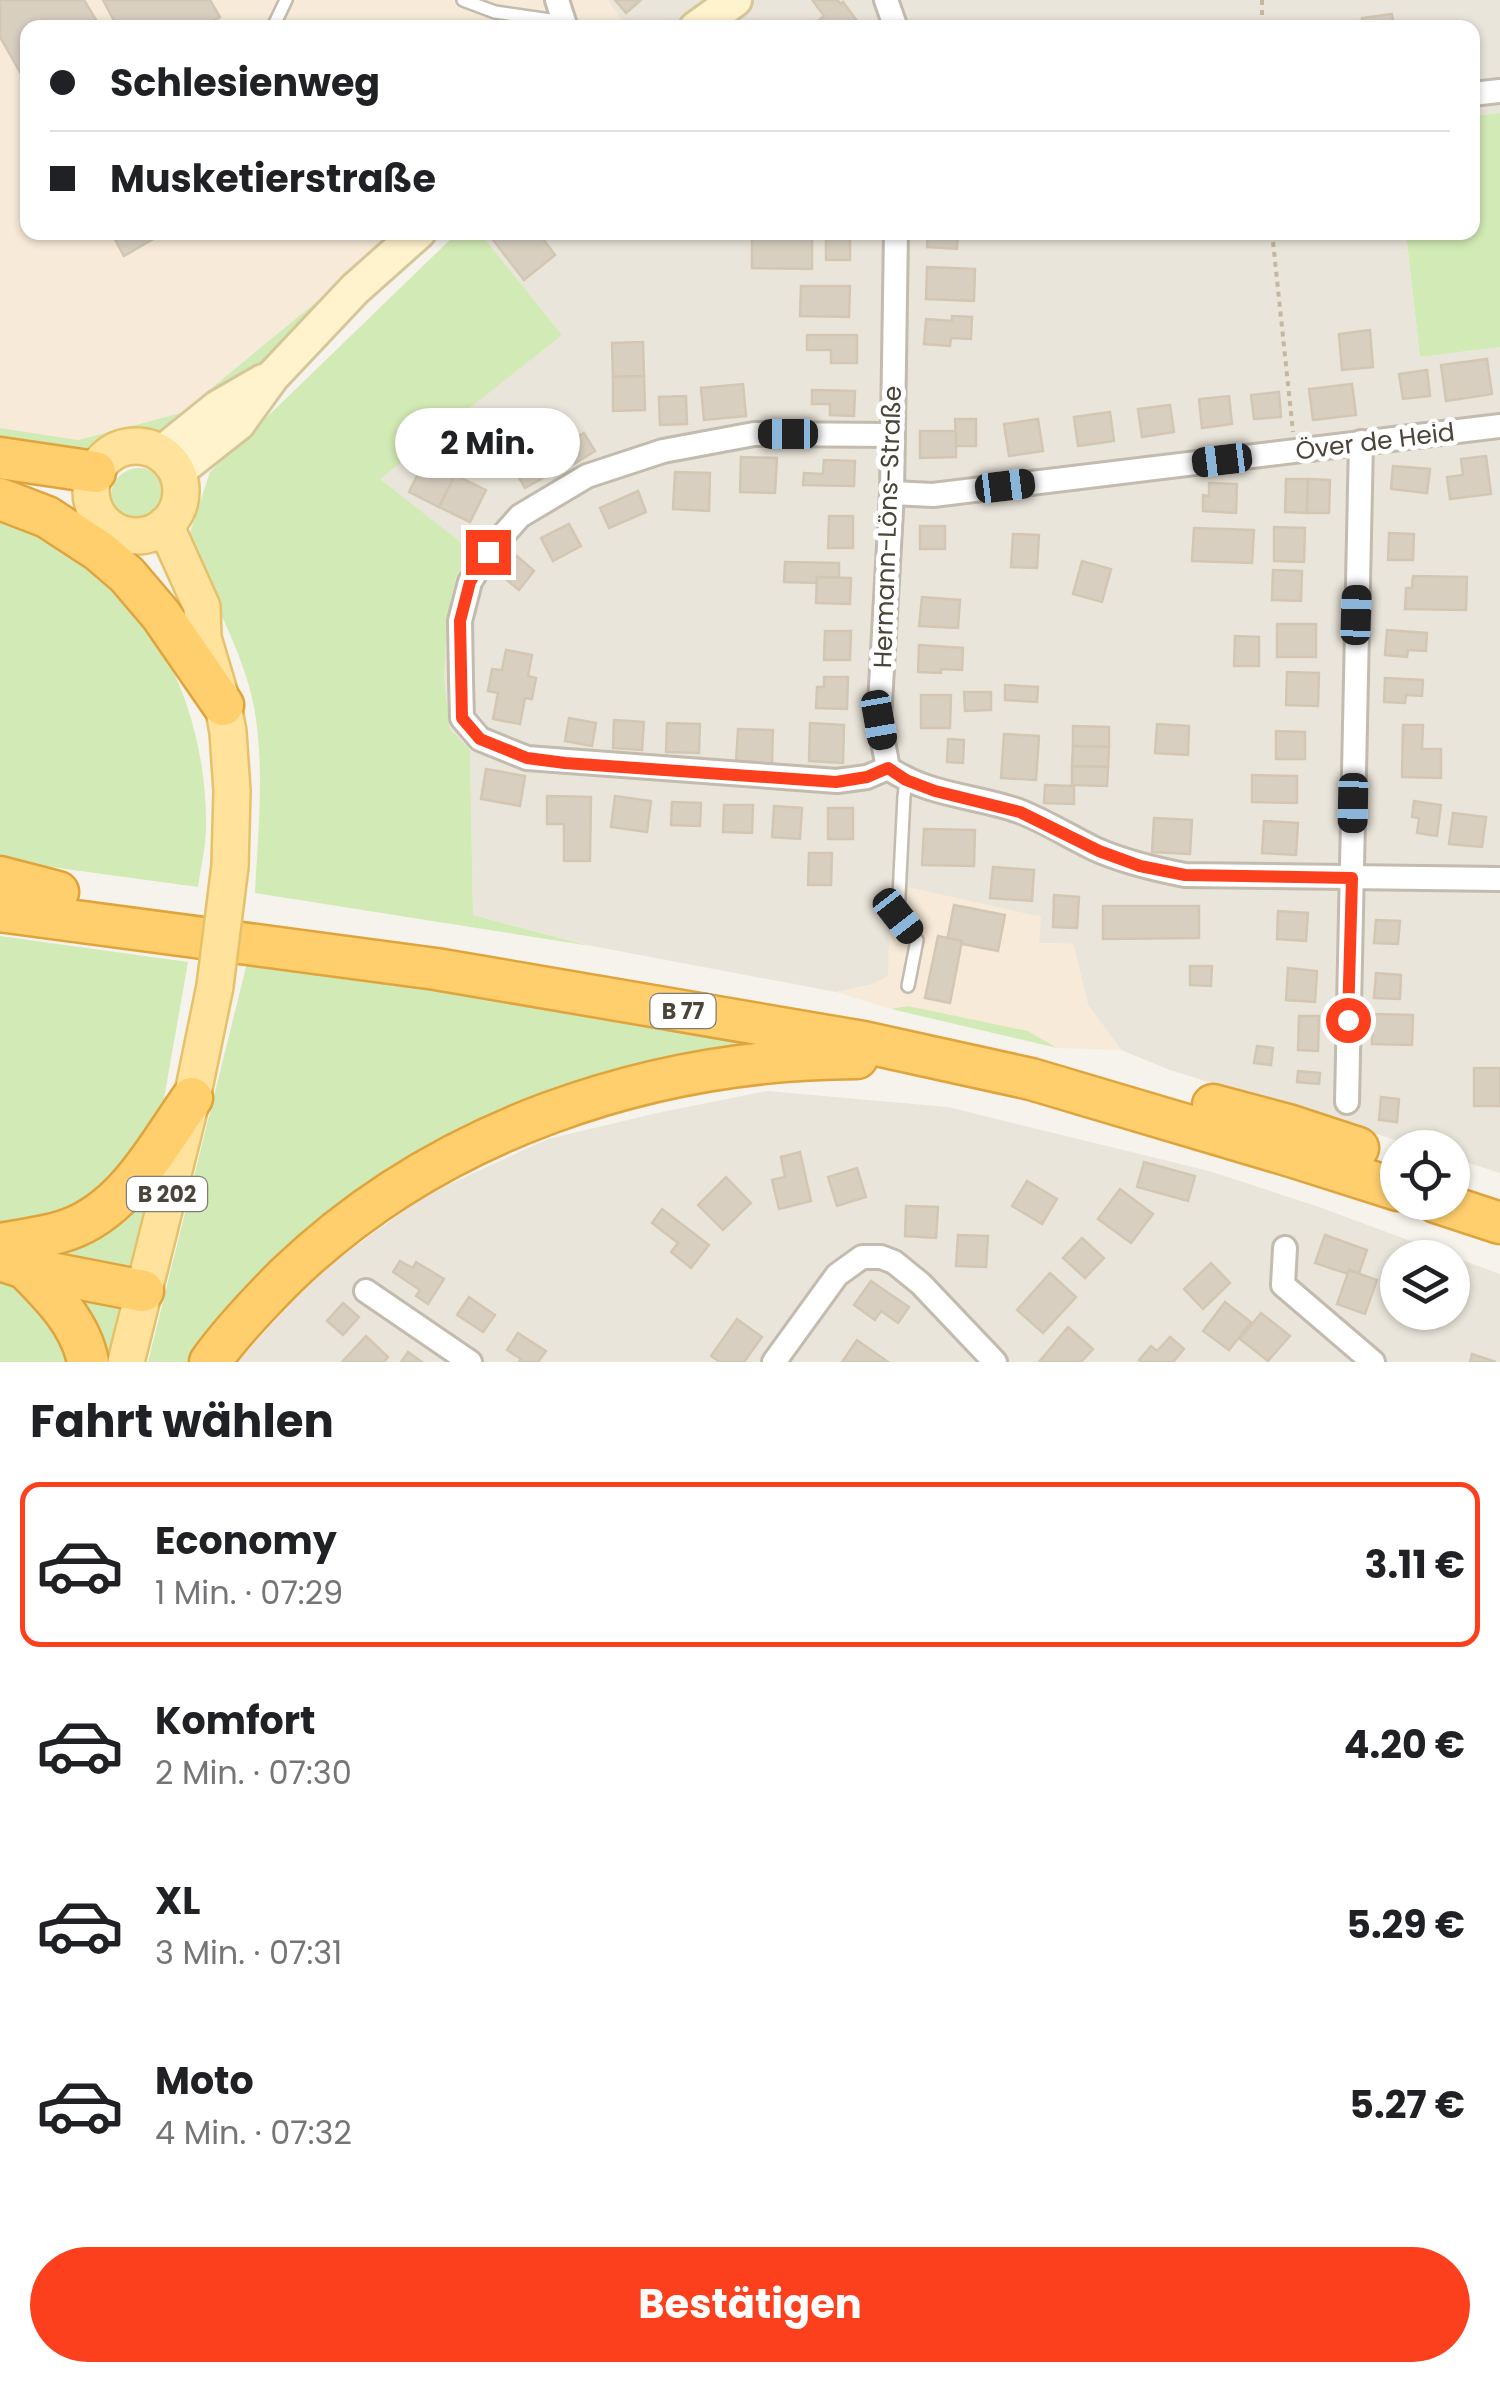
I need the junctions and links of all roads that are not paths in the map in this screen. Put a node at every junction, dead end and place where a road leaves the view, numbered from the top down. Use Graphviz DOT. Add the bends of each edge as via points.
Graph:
graph roads {
  1 [pos="463,0"];
  2 [pos="735,0"];
  3 [pos="563,16"];
  4 [pos="707,20"];
  5 [pos="410,240"];
  6 [pos="896,240"];
  7 [pos="1500,426"];
  8 [pos="892,435"];
  9 [pos="1361,442"];
  10 [pos="0,458"];
  11 [pos="169,462"];
  12 [pos="93,483"];
  13 [pos="0,490"];
  14 [pos="892,493"];
  15 [pos="0,499"];
  16 [pos="156,530"];
  17 [pos="223,705"];
  18 [pos="897,774"];
  19 [pos="1352,878"];
  20 [pos="1500,879"];
  21 [pos="0,880"];
  22 [pos="0,910"];
  23 [pos="908,986"];
  24 [pos="1031,1079"];
  25 [pos="192,1098"];
  26 [pos="1347,1102"];
  27 [pos="1380,1156"];
  28 [pos="1380,1184"];
  29 [pos="1470,1186"];
  30 [pos="1500,1196"];
  31 [pos="1470,1213"];
  32 [pos="1500,1223"];
  33 [pos="1284,1248"];
  34 [pos="8,1257"];
  35 [pos="143,1292"];
  36 [pos="366,1292"];
  37 [pos="88,1362"];
  38 [pos="126,1362"];
  39 [pos="210,1362"];
  40 [pos="470,1362"];
  41 [pos="774,1362"];
  42 [pos="995,1362"];
  43 [pos="1373,1362"];
  1 -- 3 [label="lane" via="495,12"];
  2 -- 4 [label="street"];
  5 -- 11 [label="street" via="272,376 238,424"];
  6 -- 8 [label="street, Hermann-Löns-Straße"];
  7 -- 9 [label="street, Över de Heid"];
  8 -- 14 [label="street, Hermann-Löns-Straße"];
  8 -- 18 [label="street" via="754,434 662,451 587,476 520,516 488,552 470,582 460,621 462,718 480,739 527,758 836,782"];
  9 -- 14 [label="street, Över de Heid" via="933,495"];
  9 -- 19 [label="street"];
  10 -- 12 [label="highway"];
  11 -- 12 [label="main road" via="140,446 118,449 101,463"];
  11 -- 16 [label="main road" via="180,500"];
  12 -- 13 [label="highway"];
  12 -- 16 [label="main road" via="105,524 124,534"];
  14 -- 18 [label="street, Hermann-Löns-Straße" via="879,720"];
  15 -- 17 [label="highway" via="47,517 127,575"];
  16 -- 17 [label="main road, B 202" via="186,619 203,638"];
  17 -- 25 [label="main road, B 202, bridge" via="232,790 230,866 216,986"];
  18 -- 19 [label="street" via="935,791 1020,812 1140,866 1185,875"];
  18 -- 23 [label="lane" via="904,796 898,916 917,940"];
  19 -- 20 [label="street"];
  19 -- 26 [label="street"];
  21 -- 27 [label="highway, B 77" via="843,1014 1038,1058"];
  22 -- 24 [label="highway, B 77" via="436,968 863,1042"];
  24 -- 28 [label="highway, B 77"];
  24 -- 39 [label="highway" via="970,1080 863,1058 826,1058 686,1075 536,1116 473,1144 358,1214 262,1300"];
  25 -- 34 [label="highway" via="108,1206"];
  25 -- 35 [label="main road, B 202"];
  29 -- 30 [label="highway"];
  31 -- 32 [label="highway"];
  33 -- 43 [label="street" via="1283,1285"];
  34 -- 35 [label="highway"];
  34 -- 37 [label="highway" via="63,1310"];
  35 -- 38 [label="main road, B 202"];
  36 -- 40 [label="street"];
  41 -- 42 [label="street" via="836,1275 862,1257 894,1262"];
}
